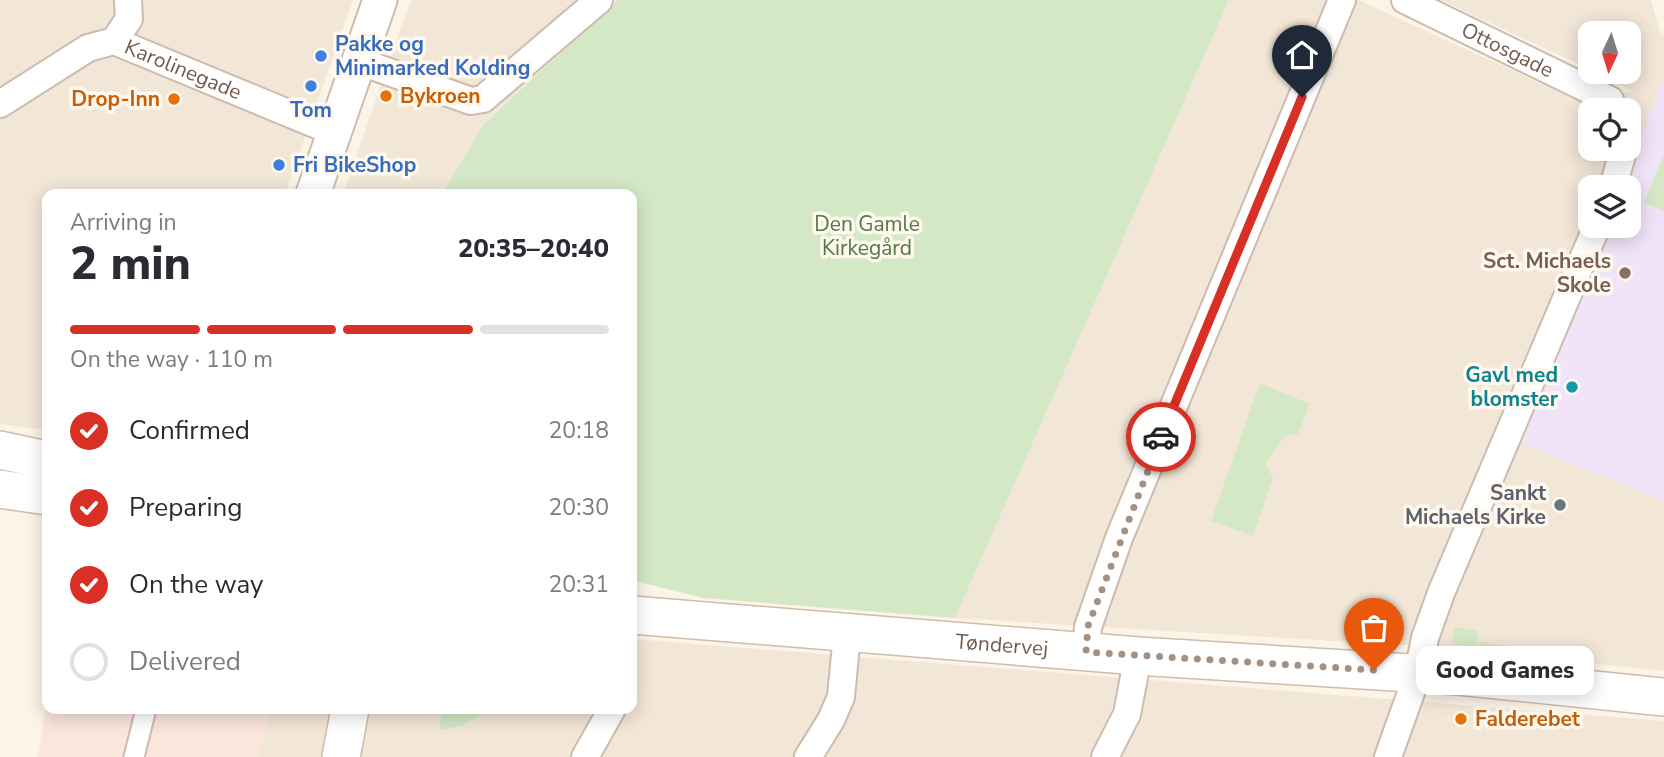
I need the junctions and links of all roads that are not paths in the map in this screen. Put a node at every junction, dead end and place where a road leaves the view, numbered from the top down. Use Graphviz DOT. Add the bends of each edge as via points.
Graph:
graph roads {
  1 [pos="128,0"];
  2 [pos="380,0"];
  3 [pos="599,0"];
  4 [pos="1342,0"];
  5 [pos="1405,0"];
  6 [pos="114,41"];
  7 [pos="359,61"];
  8 [pos="1606,98"];
  9 [pos="0,104"];
  10 [pos="334,132"];
  11 [pos="315,189"];
  12 [pos="1592,238"];
  13 [pos="0,450"];
  14 [pos="42,459"];
  15 [pos="0,489"];
  16 [pos="42,495"];
  17 [pos="637,623"];
  18 [pos="848,634"];
  19 [pos="1086,652"];
  20 [pos="1138,656"];
  21 [pos="1418,673"];
  22 [pos="1664,697"];
  23 [pos="145,714"];
  24 [pos="332,714"];
  25 [pos="349,714"];
  26 [pos="609,714"];
  27 [pos="134,757"];
  28 [pos="341,757"];
  29 [pos="585,757"];
  30 [pos="808,757"];
  31 [pos="1105,757"];
  32 [pos="1388,757"];
  1 -- 6 [label="street" via="129,19"];
  2 -- 7 [label="street"];
  3 -- 7 [label="street" via="483,99 471,101"];
  4 -- 19 [label="street" via="1122,532 1088,626"];
  5 -- 8 [label="street, Ottosgade"];
  6 -- 9 [label="street, Karolinegade" via="88,48"];
  6 -- 10 [label="street, Karolinegade"];
  7 -- 10 [label="street"];
  10 -- 11 [label="street"];
  12 -- 21 [label="street" via="1441,593"];
  13 -- 14 [label="main road"];
  15 -- 16 [label="main road"];
  17 -- 18 [label="main road, Tøndervej"];
  18 -- 19 [label="main road, Tøndervej"];
  18 -- 30 [label="street" via="841,697"];
  19 -- 20 [label="main road, Tøndervej"];
  20 -- 21 [label="main road, Tøndervej"];
  20 -- 31 [label="street" via="1127,714"];
  21 -- 22 [label="main road, Tøndervej"];
  21 -- 32 [label="street"];
  23 -- 27 [label="street"];
  24 -- 28 [label="street"];
  25 -- 28 [label="main road"];
  26 -- 29 [label="street"];
}
